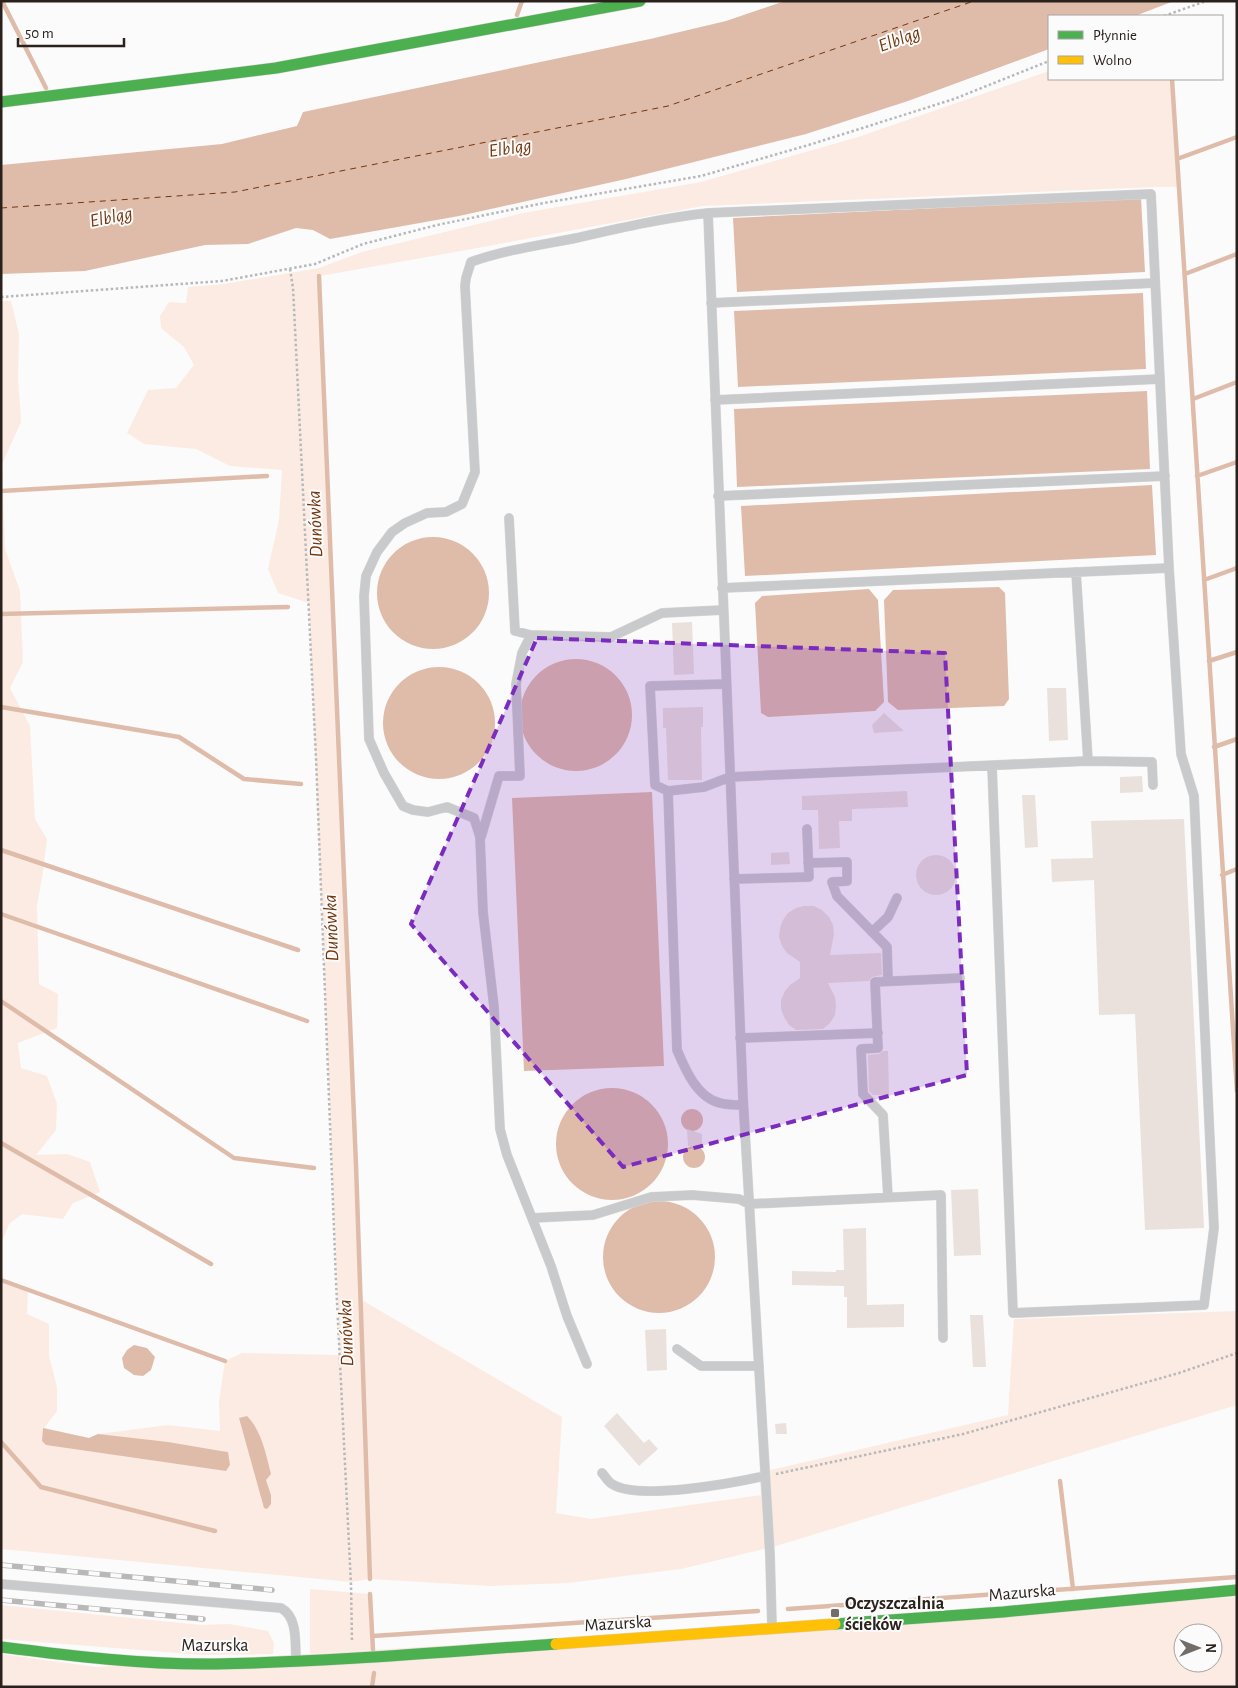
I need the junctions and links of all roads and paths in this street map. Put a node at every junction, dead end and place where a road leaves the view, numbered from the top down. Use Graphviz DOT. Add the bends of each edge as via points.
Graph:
graph roads {
  1 [pos="640,1"];
  2 [pos="1206,1"];
  3 [pos="1167,15"];
  4 [pos="1048,61"];
  5 [pos="1,102"];
  6 [pos="708,213"];
  7 [pos="290,269"];
  8 [pos="1156,283"];
  9 [pos="1,297"];
  10 [pos="711,303"];
  11 [pos="1160,379"];
  12 [pos="715,400"];
  13 [pos="1165,476"];
  14 [pos="718,496"];
  15 [pos="510,518"];
  16 [pos="1169,568"];
  17 [pos="1076,572"];
  18 [pos="722,588"];
  19 [pos="723,610"];
  20 [pos="531,635"];
  21 [pos="726,684"];
  22 [pos="1088,761"];
  23 [pos="992,766"];
  24 [pos="730,777"];
  25 [pos="1153,785"];
  26 [pos="668,791"];
  27 [pos="807,829"];
  28 [pos="480,837"];
  29 [pos="808,863"];
  30 [pos="734,879"];
  31 [pos="897,898"];
  32 [pos="872,932"];
  33 [pos="960,978"];
  34 [pos="888,982"];
  35 [pos="878,1033"];
  36 [pos="740,1038"];
  37 [pos="743,1105"];
  38 [pos="888,1197"];
  39 [pos="749,1204"];
  40 [pos="532,1218"];
  41 [pos="943,1338"];
  42 [pos="677,1349"];
  43 [pos="1237,1353"];
  44 [pos="588,1364"];
  45 [pos="759,1366"];
  46 [pos="602,1472"];
  47 [pos="765,1476"];
  48 [pos="1,1584"];
  49 [pos="1237,1590"];
  50 [pos="772,1629"];
  51 [pos="1,1647"];
  52 [pos="352,1659"];
  53 [pos="296,1662"];
  1 -- 5 [label="main road" via="276,68"];
  2 -- 3 [label="path"];
  4 -- 7 [label="path" via="954,99 701,176 437,225 363,244 315,264"];
  6 -- 8 [label="lane" via="1151,194"];
  6 -- 10 [label="lane"];
  6 -- 28 [label="lane" via="491,255 471,262 465,286 476,472 462,504 446,512 427,514 392,532 366,576 364,613 369,739 384,773 403,806 428,812 447,807 474,818"];
  7 -- 9 [label="path" via="222,281"];
  7 -- 52 [label="path" via="296,328 316,758"];
  8 -- 10 [label="lane"];
  8 -- 11 [label="lane"];
  10 -- 12 [label="lane"];
  11 -- 12 [label="lane"];
  11 -- 13 [label="lane"];
  12 -- 14 [label="lane"];
  13 -- 14 [label="lane"];
  13 -- 16 [label="lane"];
  14 -- 18 [label="lane"];
  15 -- 20 [label="lane" via="515,631"];
  16 -- 17 [label="lane"];
  16 -- 23 [label="lane" via="1181,754 1194,796 1214,1228 1204,1305 1012,1312"];
  17 -- 18 [label="lane"];
  17 -- 22 [label="lane"];
  18 -- 19 [label="lane"];
  19 -- 20 [label="lane" via="662,613 611,637"];
  19 -- 21 [label="lane"];
  20 -- 28 [label="lane" via="522,653 516,684 520,776 499,776"];
  21 -- 24 [label="lane"];
  21 -- 26 [label="lane" via="650,686 656,785"];
  22 -- 23 [label="lane"];
  22 -- 25 [label="lane" via="1152,762"];
  23 -- 24 [label="lane"];
  24 -- 26 [label="lane" via="704,787"];
  24 -- 30 [label="lane"];
  26 -- 37 [label="lane" via="677,1050 693,1082 705,1095 718,1103"];
  27 -- 29 [label="lane"];
  28 -- 40 [label="lane" via="500,1129"];
  29 -- 30 [label="lane" via="808,877"];
  29 -- 32 [label="lane" via="847,862 847,881 832,882 837,896"];
  30 -- 36 [label="lane"];
  31 -- 32 [label="lane" via="888,917"];
  32 -- 34 [label="lane" via="887,947"];
  33 -- 34 [label="lane"];
  34 -- 35 [label="lane" via="875,982"];
  35 -- 36 [label="lane"];
  35 -- 38 [label="lane" via="878,1048 861,1049 863,1094 884,1115"];
  36 -- 37 [label="lane"];
  37 -- 39 [label="lane"];
  38 -- 39 [label="lane"];
  38 -- 41 [label="lane" via="941,1195"];
  39 -- 40 [label="lane" via="739,1199 692,1195 651,1197 593,1215"];
  39 -- 45 [label="lane"];
  40 -- 44 [label="lane"];
  42 -- 45 [label="lane" via="701,1366"];
  43 -- 47 [label="path" via="1180,1373 963,1434"];
  45 -- 47 [label="lane"];
  46 -- 47 [label="lane" via="612,1484 639,1491 736,1483"];
  47 -- 50 [label="lane"];
  48 -- 53 [label="lane" via="281,1608 294,1624"];
  49 -- 50 [label="main road, Mazurska"];
  50 -- 52 [label="main road, Mazurska"];
  51 -- 53 [label="main road, Mazurska" via="140,1662"];
  52 -- 53 [label="main road, Mazurska"];
}
